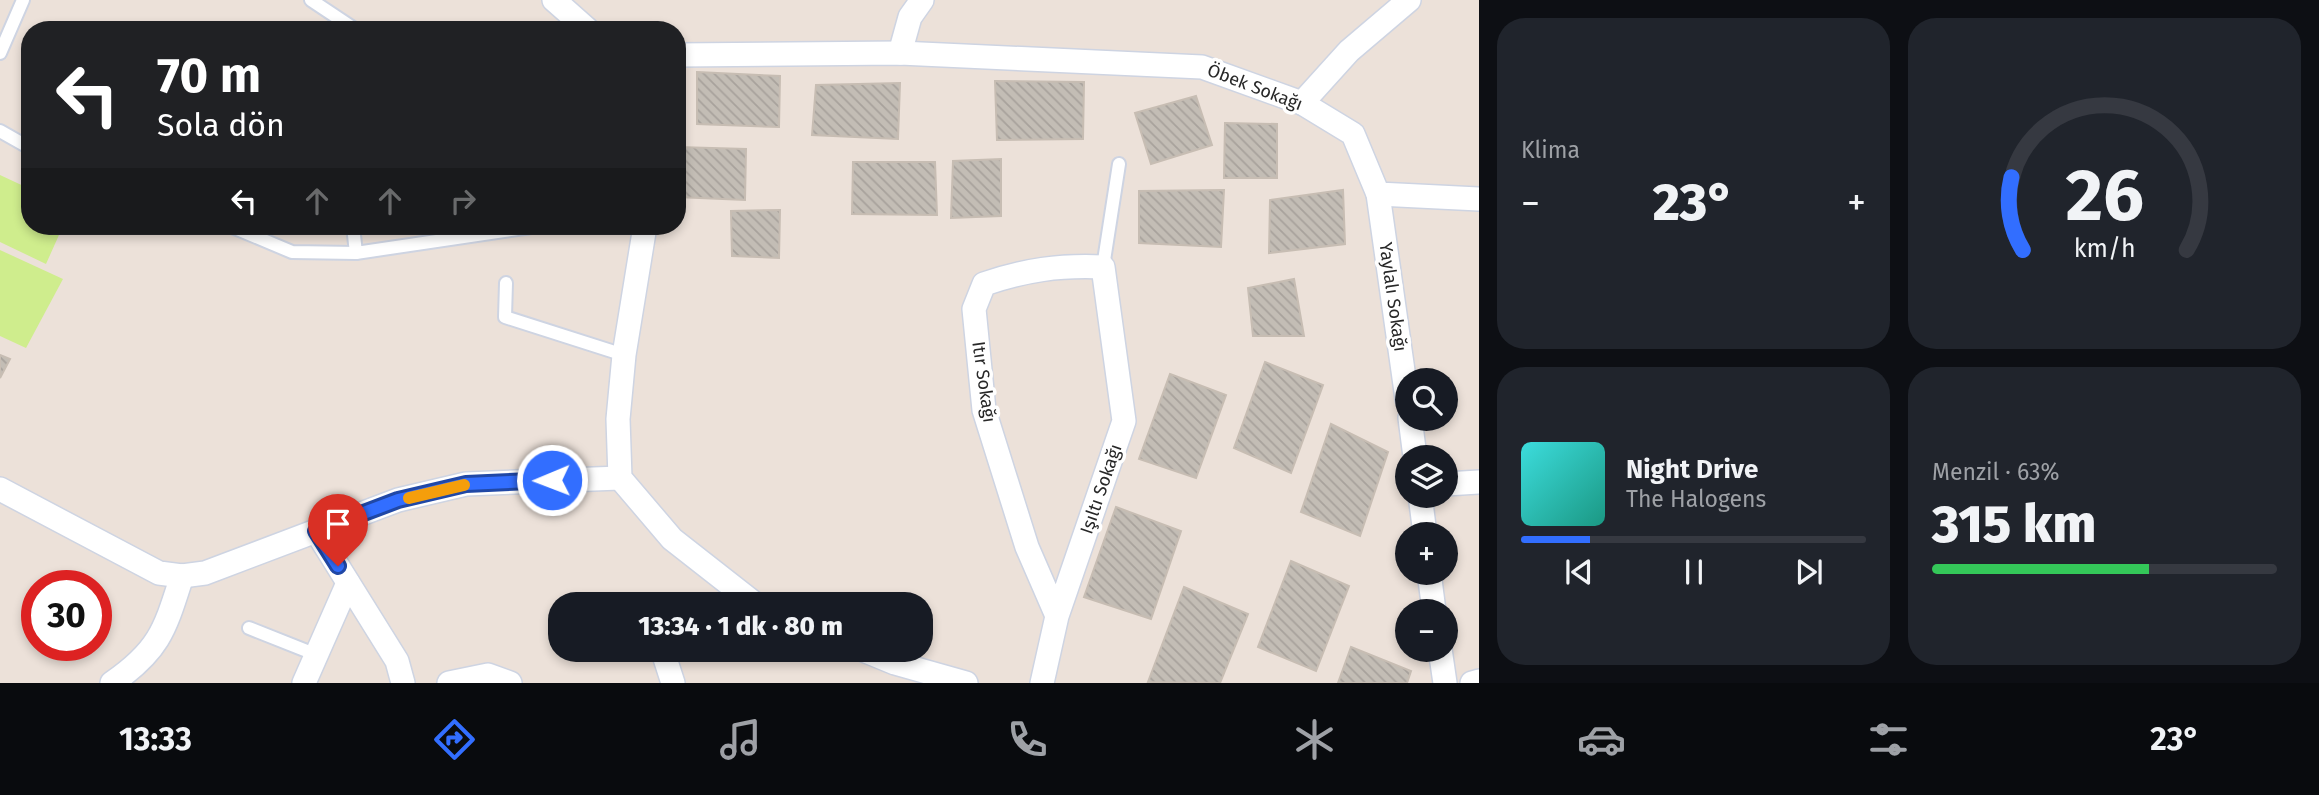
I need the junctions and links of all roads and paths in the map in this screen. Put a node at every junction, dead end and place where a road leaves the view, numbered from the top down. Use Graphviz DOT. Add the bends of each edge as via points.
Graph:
graph roads {
  1 [pos="23,0"];
  2 [pos="311,0"];
  3 [pos="554,0"];
  4 [pos="922,0"];
  5 [pos="1409,0"];
  6 [pos="342,21"];
  7 [pos="578,21"];
  8 [pos="0,53"];
  9 [pos="900,54"];
  10 [pos="686,55"];
  11 [pos="1302,103"];
  12 [pos="0,131"];
  13 [pos="21,143"];
  14 [pos="1119,164"];
  15 [pos="1378,194"];
  16 [pos="1479,199"];
  17 [pos="251,235"];
  18 [pos="353,235"];
  19 [pos="477,235"];
  20 [pos="643,235"];
  21 [pos="356,253"];
  22 [pos="1105,279"];
  23 [pos="506,283"];
  24 [pos="624,355"];
  25 [pos="1403,368"];
  26 [pos="620,478"];
  27 [pos="1479,482"];
  28 [pos="1458,483"];
  29 [pos="0,489"];
  30 [pos="316,531"];
  31 [pos="182,576"];
  32 [pos="348,583"];
  33 [pos="739,592"];
  34 [pos="1057,616"];
  35 [pos="249,628"];
  36 [pos="317,655"];
  37 [pos="666,662"];
  38 [pos="893,662"];
  39 [pos="1442,662"];
  40 [pos="1479,681"];
  41 [pos="112,683"];
  42 [pos="304,683"];
  43 [pos="403,683"];
  44 [pos="449,683"];
  45 [pos="510,683"];
  46 [pos="673,683"];
  47 [pos="966,683"];
  48 [pos="1042,683"];
  49 [pos="1445,683"];
  50 [pos="1472,683"];
  1 -- 8 [label="lane"];
  2 -- 6 [label="lane"];
  3 -- 7 [label="street"];
  4 -- 9 [label="street" via="910,17"];
  5 -- 11 [label="street" via="1349,51"];
  9 -- 10 [label="street, Öbek Sokağı"];
  9 -- 11 [label="street, Öbek Sokağı" via="1202,66"];
  11 -- 15 [label="street, Öbek Sokağı" via="1353,134"];
  12 -- 13 [label="lane"];
  14 -- 22 [label="lane"];
  15 -- 16 [label="street"];
  15 -- 25 [label="street, Yaylalı Sokağı"];
  17 -- 21 [label="lane" via="292,252"];
  18 -- 21 [label="lane"];
  19 -- 21 [label="lane"];
  20 -- 24 [label="street"];
  22 -- 34 [label="street, Işıltı Sokağı" via="1124,421"];
  22 -- 34 [label="street, Itır Sokağı" via="1067,265 1019,272 984,284 974,309 984,410 1027,547"];
  23 -- 24 [label="lane" via="505,317"];
  24 -- 26 [label="street" via="618,419"];
  26 -- 30 [label="street" via="466,484 398,500"];
  26 -- 33 [label="street" via="672,540"];
  27 -- 28 [label="street"];
  29 -- 31 [label="street" via="159,573"];
  30 -- 31 [label="street" via="205,573"];
  30 -- 32 [label="street"];
  31 -- 41 [label="street" via="167,624 149,653"];
  32 -- 36 [label="street"];
  32 -- 43 [label="street" via="397,662"];
  34 -- 48 [label="street, Işıltı Sokağı"];
  35 -- 36 [label="lane"];
  36 -- 42 [label="street"];
  37 -- 46 [label="street"];
  38 -- 47 [label="street"];
  39 -- 49 [label="street"];
  40 -- 50 [label="street"];
  44 -- 45 [label="street" via="488,675"];
}
